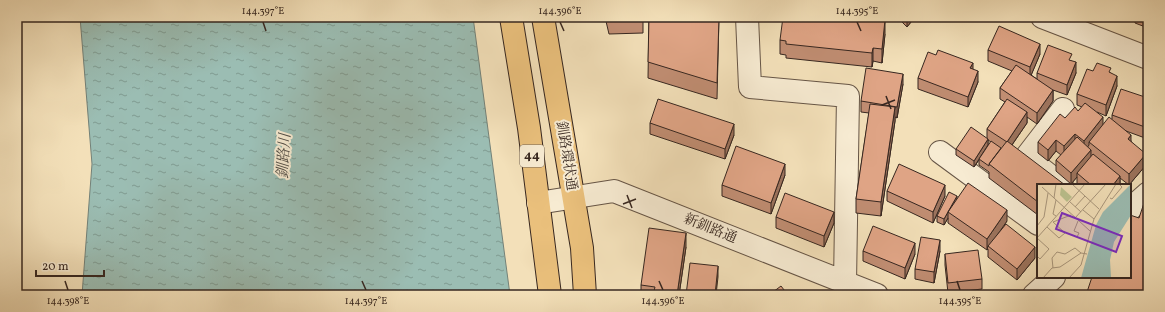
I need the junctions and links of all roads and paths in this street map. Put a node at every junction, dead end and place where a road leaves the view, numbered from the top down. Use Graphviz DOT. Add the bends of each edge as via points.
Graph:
graph roads {
  1 [pos="511,17"];
  2 [pos="543,17"];
  3 [pos="747,17"];
  4 [pos="1042,17"];
  5 [pos="1148,58"];
  6 [pos="1062,109"];
  7 [pos="940,152"];
  8 [pos="1061,184"];
  9 [pos="1148,193"];
  10 [pos="573,198"];
  11 [pos="538,203"];
  12 [pos="1131,208"];
  13 [pos="1037,223"];
  14 [pos="1053,278"];
  15 [pos="845,283"];
  16 [pos="550,295"];
  17 [pos="585,295"];
  18 [pos="877,295"];
  19 [pos="1034,295"];
  1 -- 11 [label="highway, 44"];
  2 -- 10 [label="highway, 釧路環状通 / 44"];
  3 -- 15 [label="street" via="750,87 848,96"];
  4 -- 5 [label="street"];
  6 -- 8 [label="street" via="1026,157"];
  7 -- 13 [label="street"];
  9 -- 12 [label="street"];
  10 -- 11 [label="street, 新釧路通"];
  10 -- 15 [label="street, 新釧路通" via="614,191"];
  10 -- 17 [label="highway, 釧路環状通 / 44" via="582,248"];
  11 -- 16 [label="highway, 44"];
  14 -- 19 [label="street"];
  15 -- 18 [label="street, 新釧路通"];
}
